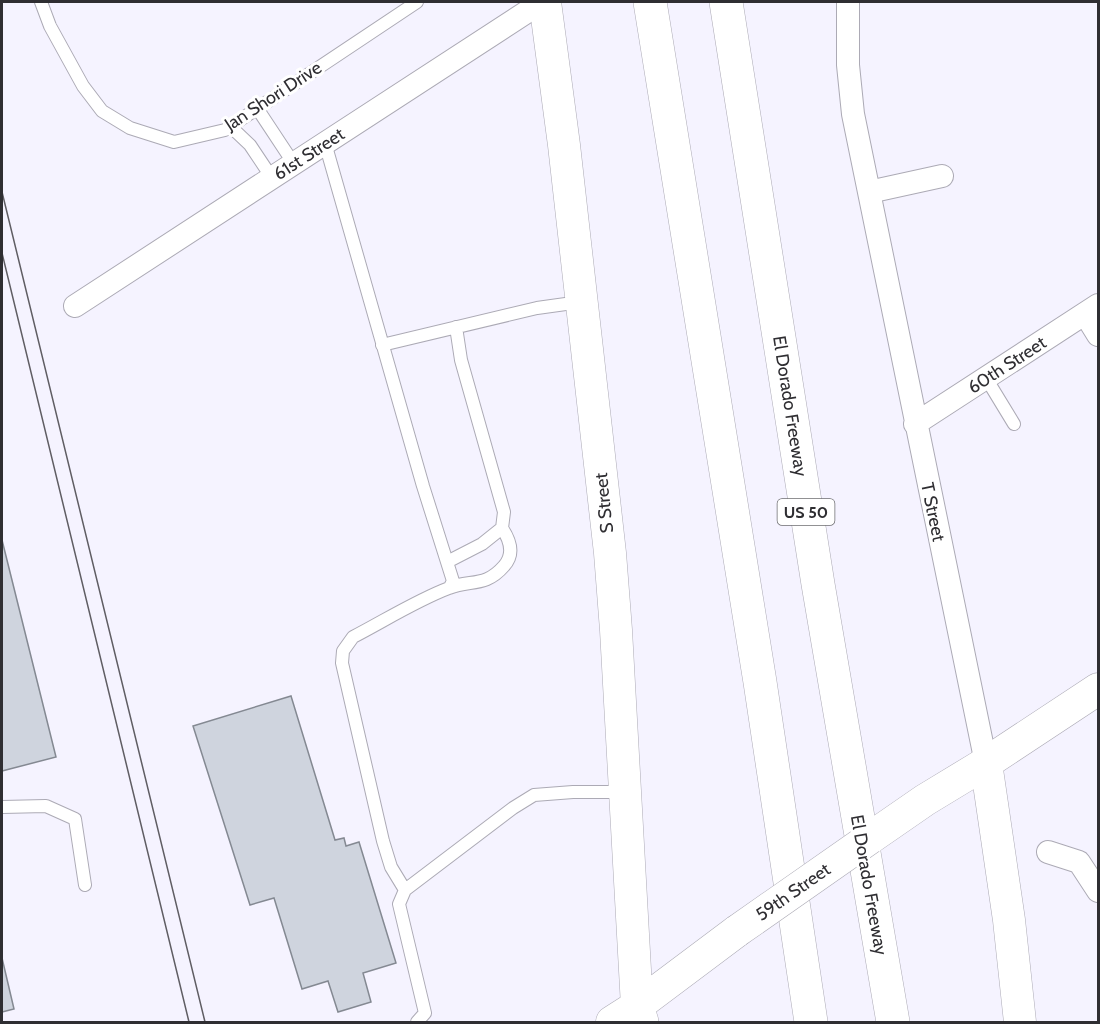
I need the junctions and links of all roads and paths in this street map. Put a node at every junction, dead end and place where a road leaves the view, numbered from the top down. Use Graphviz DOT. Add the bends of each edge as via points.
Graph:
graph roads {
  1 [pos="41,2"];
  2 [pos="417,2"];
  3 [pos="544,2"];
  4 [pos="650,2"];
  5 [pos="726,2"];
  6 [pos="848,2"];
  7 [pos="257,108"];
  8 [pos="230,126"];
  9 [pos="325,143"];
  10 [pos="294,164"];
  11 [pos="942,176"];
  12 [pos="272,178"];
  13 [pos="869,192"];
  14 [pos="581,302"];
  15 [pos="75,306"];
  16 [pos="1092,309"];
  17 [pos="456,327"];
  18 [pos="1098,334"];
  19 [pos="382,345"];
  20 [pos="986,378"];
  21 [pos="915,424"];
  22 [pos="1014,424"];
  23 [pos="502,528"];
  24 [pos="447,562"];
  25 [pos="450,587"];
  26 [pos="1098,689"];
  27 [pos="986,763"];
  28 [pos="625,792"];
  29 [pos="2,807"];
  30 [pos="1048,852"];
  31 [pos="85,885"];
  32 [pos="405,890"];
  33 [pos="1098,891"];
  34 [pos="632,1018"];
  35 [pos="417,1023"];
  36 [pos="811,1023"];
  37 [pos="893,1023"];
  38 [pos="1020,1023"];
  1 -- 8 [label="lane, Jan Shori Drive" via="82,86 102,111 130,128 174,142"];
  2 -- 7 [label="lane, Jan Shori Drive"];
  3 -- 9 [label="street, 61st Street"];
  3 -- 14 [label="street, S Street"];
  4 -- 36 [label="highway"];
  5 -- 37 [label="highway, El Dorado Freeway / US 50" via="818,584"];
  6 -- 13 [label="street, T Street" via="853,114"];
  7 -- 8 [label="lane, Jan Shori Drive"];
  7 -- 10 [label="lane"];
  8 -- 12 [label="lane" via="250,145"];
  9 -- 10 [label="street, 61st Street"];
  9 -- 19 [label="lane"];
  10 -- 12 [label="street, 61st Street"];
  11 -- 13 [label="street"];
  12 -- 15 [label="street, 61st Street"];
  13 -- 21 [label="street, T Street"];
  14 -- 17 [label="lane"];
  14 -- 28 [label="street, S Street" via="610,552"];
  16 -- 18 [label="street"];
  16 -- 20 [label="street, 60th Street"];
  17 -- 19 [label="lane"];
  17 -- 23 [label="lane" via="461,360 504,512"];
  19 -- 24 [label="lane"];
  20 -- 21 [label="street, 60th Street"];
  20 -- 22 [label="lane"];
  21 -- 27 [label="street, T Street"];
  23 -- 24 [label="lane" via="482,544"];
  23 -- 25 [label="lane" via="510,540 510,556 504,566 483,582"];
  24 -- 25 [label="lane" via="453,581"];
  25 -- 32 [label="lane" via="353,637 343,651 342,663 383,841 391,867"];
  26 -- 27 [label="street, 59th Street"];
  27 -- 34 [label="street, 59th Street, bridge" via="925,800 737,931"];
  27 -- 38 [label="street, T Street"];
  28 -- 32 [label="lane" via="534,795"];
  28 -- 34 [label="street, S Street"];
  29 -- 31 [label="lane" via="46,806 75,819"];
  30 -- 33 [label="street" via="1079,862"];
  32 -- 35 [label="lane" via="399,904 425,1013"];
}
